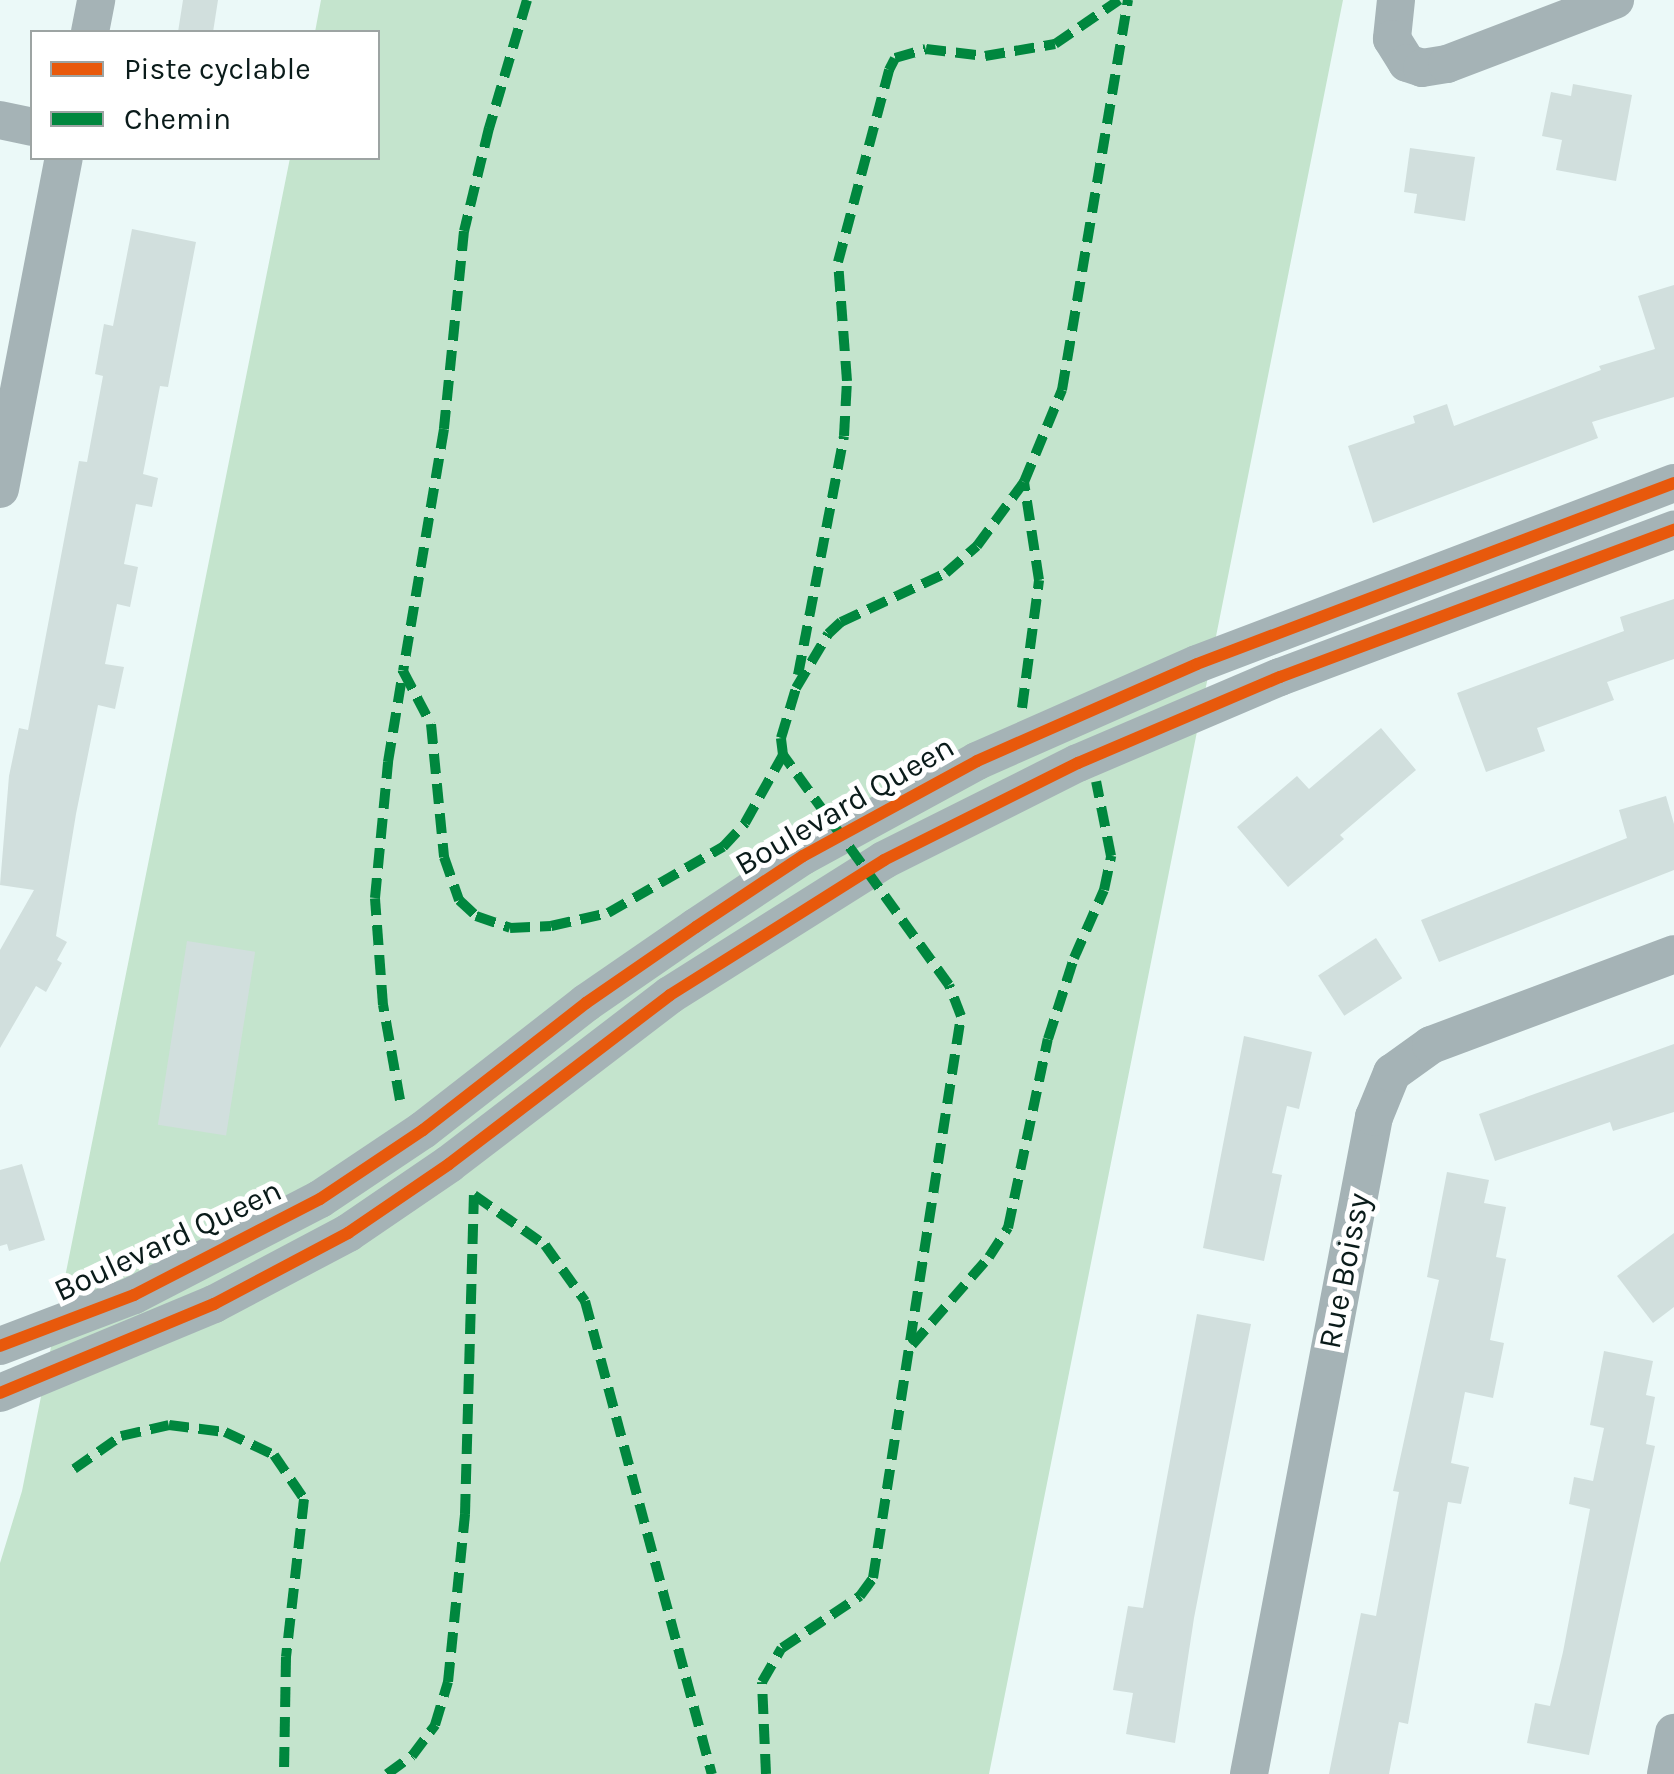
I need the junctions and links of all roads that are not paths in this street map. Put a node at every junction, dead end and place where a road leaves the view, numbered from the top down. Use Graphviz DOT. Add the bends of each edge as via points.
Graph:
graph roads {
  1 [pos="96,0"];
  2 [pos="1396,0"];
  3 [pos="1615,0"];
  4 [pos="90,30"];
  5 [pos="0,120"];
  6 [pos="30,127"];
  7 [pos="64,160"];
  8 [pos="1674,483"];
  9 [pos="0,489"];
  10 [pos="1674,530"];
  11 [pos="1297,625"];
  12 [pos="1315,665"];
  13 [pos="1674,954"];
  14 [pos="48,1328"];
  15 [pos="0,1346"];
  16 [pos="65,1370"];
  17 [pos="0,1393"];
  18 [pos="1674,1732"];
  19 [pos="1249,1774"];
  20 [pos="1666,1774"];
  1 -- 4 [label="street"];
  2 -- 3 [label="street" via="1392,39 1406,62 1422,68"];
  5 -- 6 [label="street"];
  7 -- 9 [label="street"];
  8 -- 11 [label="street, Boulevard Queen"];
  10 -- 12 [label="street, Boulevard Queen"];
  11 -- 12 [label="street"];
  11 -- 14 [label="street, Boulevard Queen" via="977,761 803,856 586,1003 423,1130 320,1199 166,1280"];
  12 -- 16 [label="street, Boulevard Queen" via="1078,763 884,860 670,995 348,1234 231,1296"];
  13 -- 19 [label="street, Rue Boissy" via="1431,1045 1392,1073 1374,1117"];
  14 -- 15 [label="street, Boulevard Queen"];
  14 -- 16 [label="street, Boulevard Queen"];
  16 -- 17 [label="street, Boulevard Queen"];
  18 -- 20 [label="street"];
}
